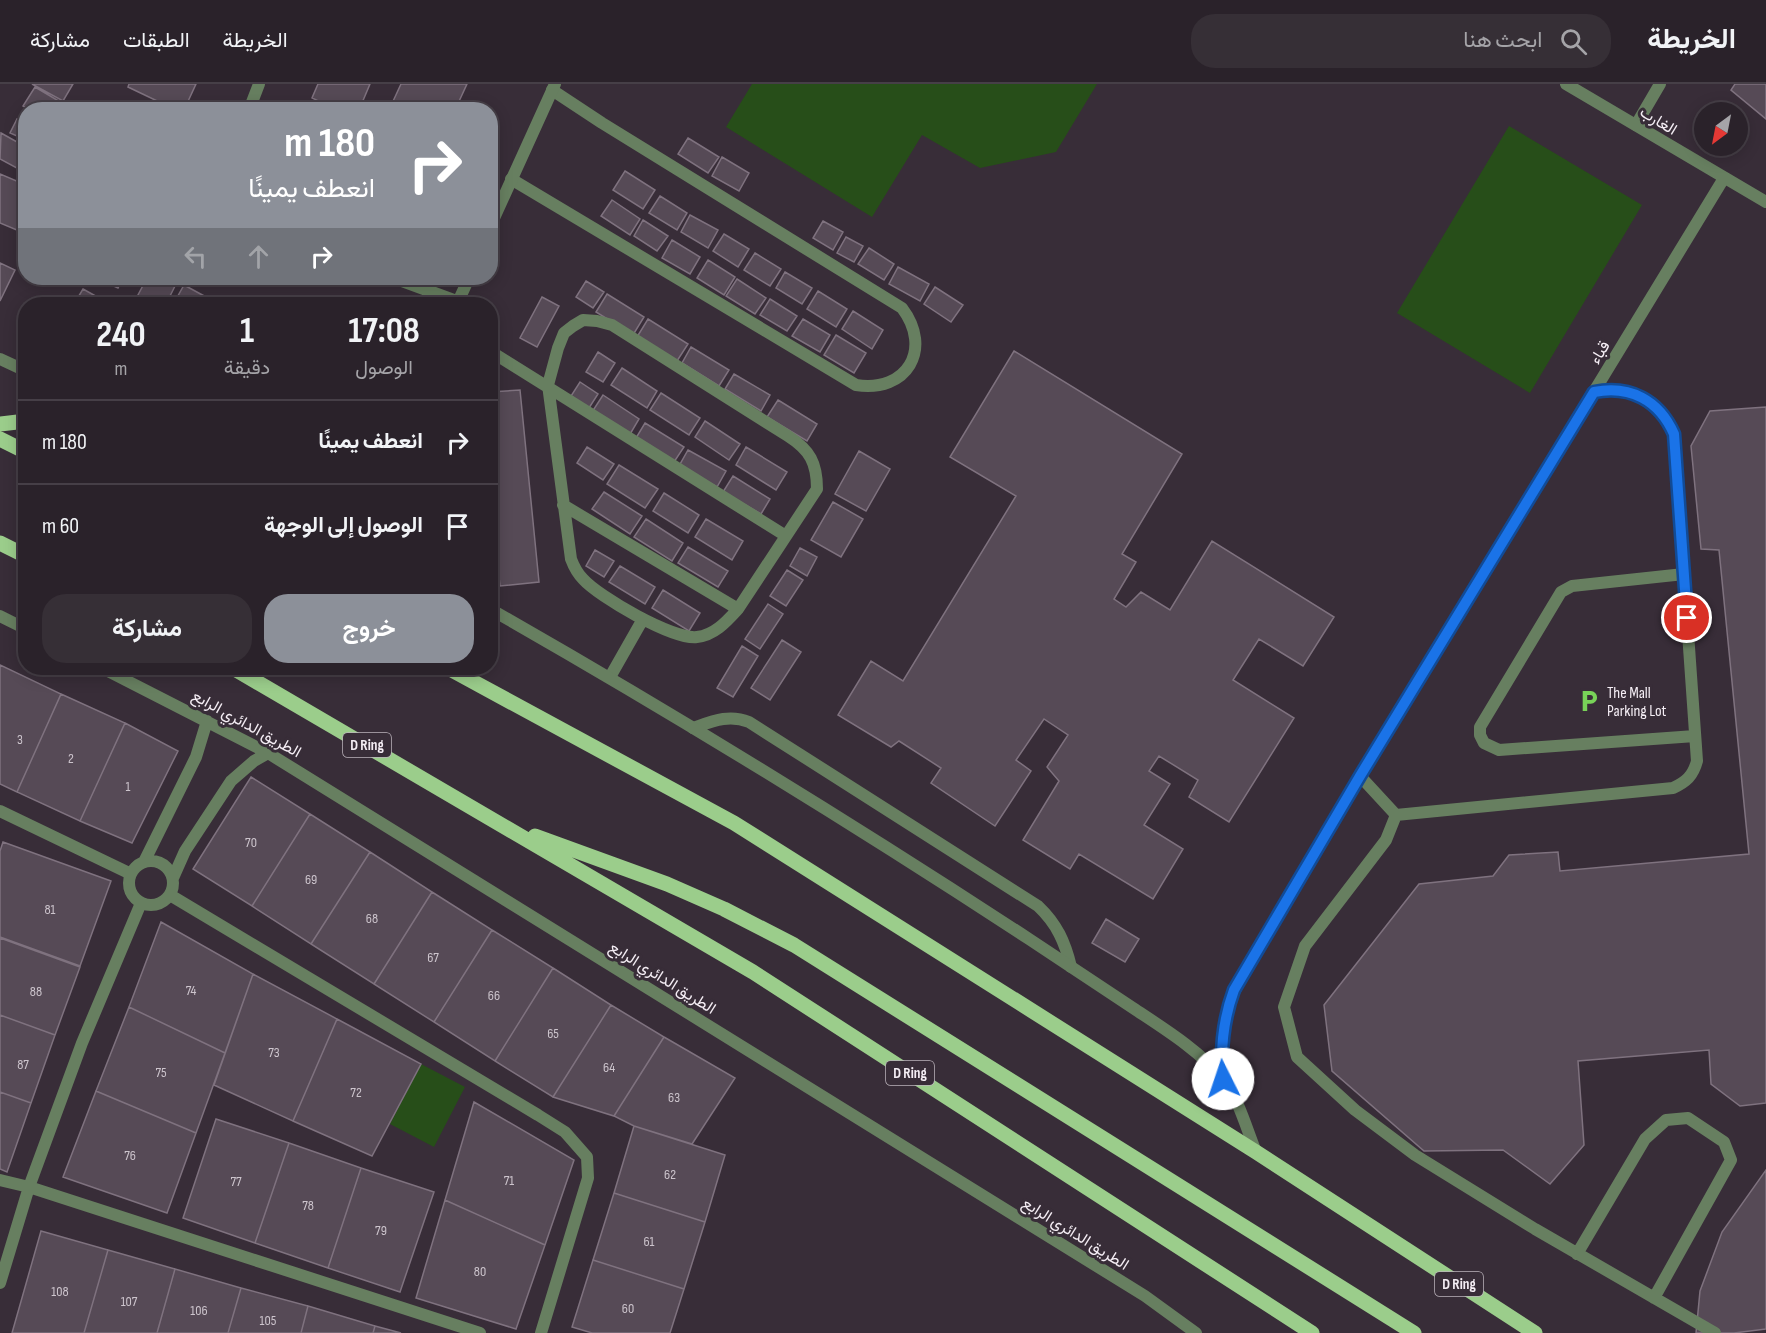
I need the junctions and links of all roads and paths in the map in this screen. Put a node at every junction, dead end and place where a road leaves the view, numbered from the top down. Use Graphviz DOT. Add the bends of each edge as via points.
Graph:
graph roads {
  1 [pos="260,84"];
  2 [pos="1566,84"];
  3 [pos="1660,84"];
  4 [pos="553,87"];
  5 [pos="252,102"];
  6 [pos="1636,125"];
  7 [pos="1724,178"];
  8 [pos="511,179"];
  9 [pos="1765,199"];
  10 [pos="498,209"];
  11 [pos="412,285"];
  12 [pos="443,297"];
  13 [pos="498,356"];
  14 [pos="0,359"];
  15 [pos="18,367"];
  16 [pos="548,385"];
  17 [pos="1594,392"];
  18 [pos="18,422"];
  19 [pos="0,424"];
  20 [pos="0,439"];
  21 [pos="18,448"];
  22 [pos="563,505"];
  23 [pos="786,536"];
  24 [pos="0,543"];
  25 [pos="18,552"];
  26 [pos="1684,574"];
  27 [pos="738,609"];
  28 [pos="498,614"];
  29 [pos="0,616"];
  30 [pos="643,619"];
  31 [pos="18,625"];
  32 [pos="116,675"];
  33 [pos="245,675"];
  34 [pos="461,675"];
  35 [pos="610,677"];
  36 [pos="207,721"];
  37 [pos="693,728"];
  38 [pos="1695,736"];
  39 [pos="268,753"];
  40 [pos="1360,776"];
  41 [pos="0,811"];
  42 [pos="1396,815"];
  43 [pos="501,824"];
  44 [pos="144,862"];
  45 [pos="131,874"];
  46 [pos="173,878"];
  47 [pos="170,895"];
  48 [pos="141,903"];
  49 [pos="1071,967"];
  50 [pos="1223,1079"];
  51 [pos="1256,1152"];
  52 [pos="0,1180"];
  53 [pos="29,1187"];
  54 [pos="1577,1254"];
  55 [pos="0,1283"];
  56 [pos="1654,1298"];
  57 [pos="480,1333"];
  58 [pos="541,1333"];
  59 [pos="1196,1333"];
  60 [pos="1312,1333"];
  61 [pos="1414,1333"];
  62 [pos="1535,1333"];
  63 [pos="1715,1333"];
  1 -- 5 [label="street"];
  2 -- 6 [label="street, الغارب"];
  3 -- 6 [label="street"];
  4 -- 8 [label="street"];
  4 -- 8 [label="street" via="602,123 902,309 916,335 916,351 910,365 887,384 856,385"];
  6 -- 7 [label="street, الغارب"];
  7 -- 9 [label="street, الغارب"];
  7 -- 17 [label="street, قباء"];
  8 -- 10 [label="street"];
  11 -- 12 [label="street"];
  13 -- 16 [label="street"];
  14 -- 15 [label="street"];
  16 -- 22 [label="street"];
  16 -- 23 [label="street"];
  16 -- 23 [label="street" via="564,333 584,320 597,321 612,325 788,436 812,458 817,489"];
  17 -- 26 [label="street" via="1608,389 1636,394 1648,400 1668,421 1674,434"];
  17 -- 40 [label="street, قباء"];
  18 -- 19 [label="main road"];
  20 -- 21 [label="main road"];
  22 -- 27 [label="street"];
  22 -- 30 [label="street" via="575,569 592,587"];
  23 -- 27 [label="street"];
  24 -- 25 [label="main road"];
  26 -- 38 [label="street"];
  26 -- 38 [label="street" via="1572,586 1561,592 1480,727 1480,735 1484,743 1500,750"];
  27 -- 30 [label="street" via="713,632 697,637 681,636"];
  28 -- 35 [label="street"];
  29 -- 31 [label="street"];
  30 -- 35 [label="street"];
  32 -- 36 [label="street, الطريق الدائري الرابع"];
  33 -- 43 [label="main road, D Ring"];
  34 -- 51 [label="main road, D Ring" via="734,823"];
  35 -- 37 [label="street"];
  36 -- 39 [label="street, الطريق الدائري الرابع"];
  36 -- 44 [label="street" via="196,756"];
  37 -- 49 [label="street"];
  37 -- 49 [label="street" via="722,718 749,722 1038,906 1059,931"];
  38 -- 42 [label="street" via="1694,770 1690,778 1673,788"];
  39 -- 46 [label="street" via="231,781 185,851"];
  39 -- 59 [label="street, الطريق الدائري الرابع" via="1135,1290"];
  40 -- 42 [label="street"];
  40 -- 50 [label="street, قباء" via="1234,990 1221,1039"];
  41 -- 45 [label="street"];
  42 -- 54 [label="street" via="1386,840 1305,946 1284,1007 1297,1058 1355,1110 1415,1155"];
  43 -- 60 [label="main road, D Ring" via="753,972"];
  43 -- 61 [label="main road" via="667,884 794,945"];
  44 -- 45 [label="street"];
  44 -- 46 [label="street" via="161,864"];
  45 -- 48 [label="street" via="130,891"];
  46 -- 47 [label="street"];
  47 -- 48 [label="street" via="157,905"];
  47 -- 58 [label="street" via="538,1115 565,1132 587,1157 588,1178"];
  48 -- 53 [label="street" via="82,1043"];
  49 -- 50 [label="street" via="1157,1024"];
  50 -- 51 [label="street"];
  51 -- 62 [label="main road, D Ring"];
  52 -- 53 [label="street"];
  53 -- 55 [label="street"];
  53 -- 57 [label="street"];
  54 -- 56 [label="street"];
  54 -- 56 [label="street" via="1645,1139 1666,1120 1688,1118 1724,1142 1731,1160"];
  56 -- 63 [label="street"];
}
